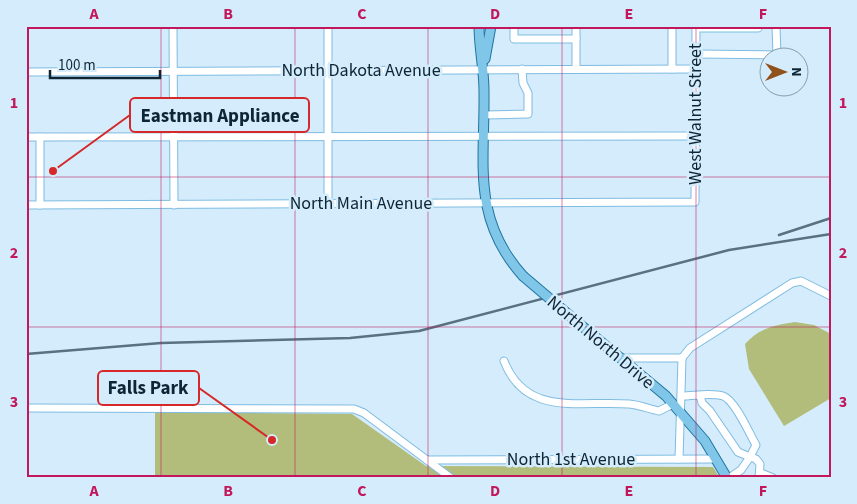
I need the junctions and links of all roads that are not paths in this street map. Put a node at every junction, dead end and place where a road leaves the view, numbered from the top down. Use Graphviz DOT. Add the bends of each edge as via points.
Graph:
graph roads {
  1 [pos="173,26"];
  2 [pos="328,26"];
  3 [pos="479,26"];
  4 [pos="490,26"];
  5 [pos="514,26"];
  6 [pos="576,26"];
  7 [pos="672,26"];
  8 [pos="758,26"];
  9 [pos="776,26"];
  10 [pos="696,27"];
  11 [pos="576,39"];
  12 [pos="696,54"];
  13 [pos="484,69"];
  14 [pos="522,69"];
  15 [pos="576,69"];
  16 [pos="328,70"];
  17 [pos="672,70"];
  18 [pos="696,70"];
  19 [pos="174,71"];
  20 [pos="26,72"];
  21 [pos="484,115"];
  22 [pos="328,136"];
  23 [pos="695,136"];
  24 [pos="26,137"];
  25 [pos="40,137"];
  26 [pos="484,137"];
  27 [pos="173,138"];
  28 [pos="695,202"];
  29 [pos="328,203"];
  30 [pos="485,203"];
  31 [pos="26,205"];
  32 [pos="40,205"];
  33 [pos="174,205"];
  34 [pos="831,296"];
  35 [pos="621,358"];
  36 [pos="682,358"];
  37 [pos="504,361"];
  38 [pos="700,395"];
  39 [pos="682,396"];
  40 [pos="673,404"];
  41 [pos="26,408"];
  42 [pos="681,413"];
  43 [pos="750,457"];
  44 [pos="679,459"];
  45 [pos="716,459"];
  46 [pos="427,460"];
  47 [pos="760,475"];
  48 [pos="451,478"];
  49 [pos="728,478"];
  50 [pos="773,478"];
  1 -- 19 [label="street"];
  2 -- 16 [label="street"];
  3 -- 13 [label="main road"];
  4 -- 13 [label="main road"];
  5 -- 11 [label="street" via="514,40"];
  6 -- 11 [label="street"];
  7 -- 17 [label="street"];
  8 -- 10 [label="street"];
  9 -- 12 [label="street" via="777,55"];
  10 -- 12 [label="street, West Walnut Street"];
  11 -- 15 [label="street"];
  12 -- 18 [label="street, West Walnut Street"];
  13 -- 14 [label="street, North Dakota Avenue"];
  13 -- 16 [label="street, North Dakota Avenue"];
  13 -- 21 [label="main road, North North Drive"];
  14 -- 15 [label="street, North Dakota Avenue"];
  14 -- 21 [label="street" via="528,93 528,114"];
  15 -- 17 [label="street, North Dakota Avenue"];
  16 -- 19 [label="street, North Dakota Avenue"];
  16 -- 22 [label="street"];
  17 -- 18 [label="street, North Dakota Avenue"];
  18 -- 23 [label="street, West Walnut Street"];
  19 -- 20 [label="street, North Dakota Avenue"];
  19 -- 27 [label="street"];
  21 -- 26 [label="main road, North North Drive"];
  22 -- 26 [label="street"];
  22 -- 27 [label="street"];
  22 -- 29 [label="street"];
  23 -- 26 [label="street"];
  23 -- 28 [label="street, West Walnut Street"];
  24 -- 25 [label="street"];
  25 -- 27 [label="street"];
  25 -- 32 [label="street"];
  26 -- 30 [label="main road, North North Drive"];
  27 -- 33 [label="street"];
  28 -- 30 [label="street, North Main Avenue"];
  29 -- 30 [label="street, North Main Avenue"];
  29 -- 33 [label="street, North Main Avenue"];
  30 -- 35 [label="main road, North North Drive, bridge" via="497,242 523,276"];
  31 -- 32 [label="street, North Main Avenue"];
  32 -- 33 [label="street, North Main Avenue"];
  34 -- 36 [label="street" via="801,281 792,283 690,348"];
  35 -- 36 [label="street"];
  35 -- 40 [label="main road, North North Drive"];
  36 -- 39 [label="street"];
  37 -- 40 [label="street" via="521,389 552,402 630,404 659,411"];
  38 -- 39 [label="street"];
  38 -- 43 [label="street" via="702,403 738,452"];
  38 -- 43 [label="street" via="722,395 730,401 756,445"];
  39 -- 42 [label="street"];
  40 -- 42 [label="main road, North North Drive"];
  41 -- 46 [label="street" via="348,408 364,413"];
  42 -- 44 [label="street"];
  42 -- 45 [label="main road, North North Drive"];
  43 -- 47 [label="street" via="756,458 760,464"];
  43 -- 49 [label="street" via="741,470"];
  44 -- 45 [label="street, North 1st Avenue"];
  44 -- 46 [label="street, North 1st Avenue"];
  45 -- 49 [label="main road, North North Drive"];
  46 -- 48 [label="street"];
  47 -- 50 [label="street"];
}
